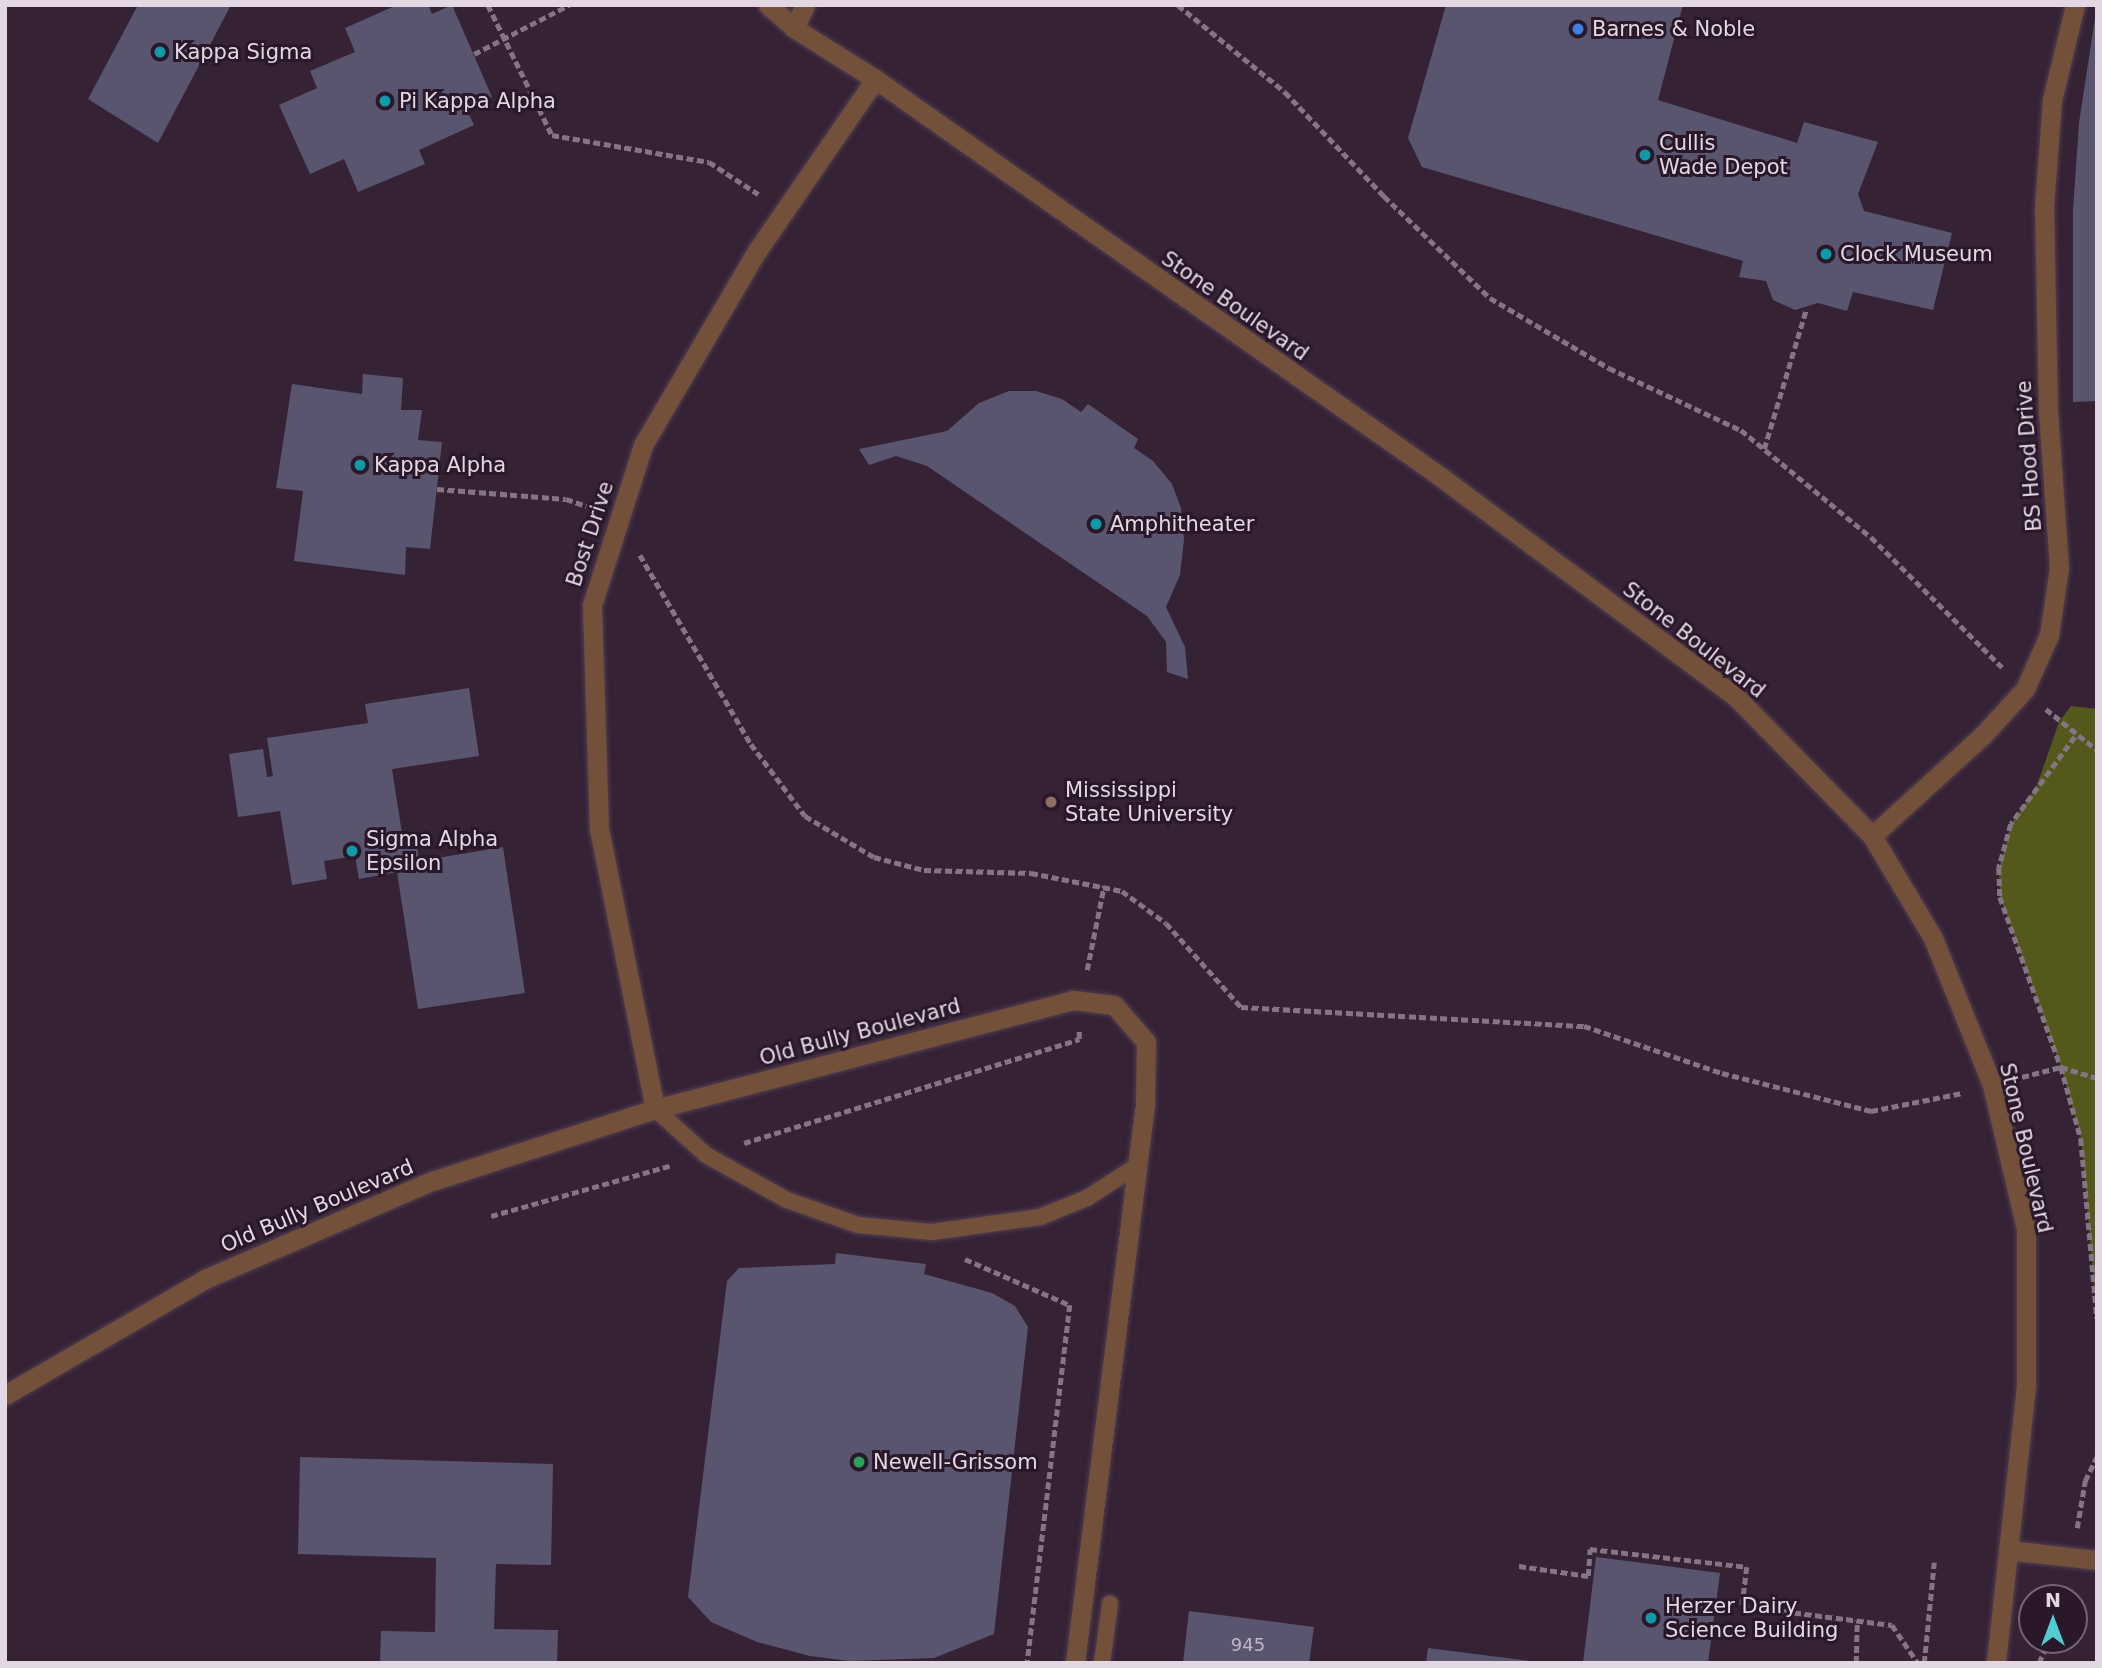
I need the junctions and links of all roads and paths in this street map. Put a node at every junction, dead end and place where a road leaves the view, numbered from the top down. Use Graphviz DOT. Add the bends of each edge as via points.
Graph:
graph roads {
  1 [pos="488,5"];
  2 [pos="569,5"];
  3 [pos="768,5"];
  4 [pos="805,5"];
  5 [pos="1178,5"];
  6 [pos="2075,5"];
  7 [pos="794,28"];
  8 [pos="502,40"];
  9 [pos="474,54"];
  10 [pos="875,79"];
  11 [pos="783,212"];
  12 [pos="1806,310"];
  13 [pos="1764,449"];
  14 [pos="437,489"];
  15 [pos="619,518"];
  16 [pos="2025,689"];
  17 [pos="2075,737"];
  18 [pos="2097,750"];
  19 [pos="1872,836"];
  20 [pos="1104,886"];
  21 [pos="1082,1001"];
  22 [pos="2061,1068"];
  23 [pos="2097,1077"];
  24 [pos="1992,1085"];
  25 [pos="655,1109"];
  26 [pos="706,1155"];
  27 [pos="1138,1165"];
  28 [pos="491,1216"];
  29 [pos="957,1258"];
  30 [pos="2097,1318"];
  31 [pos="5,1395"];
  32 [pos="2008,1550"];
  33 [pos="2097,1560"];
  34 [pos="1934,1562"];
  35 [pos="1518,1566"];
  36 [pos="1110,1604"];
  37 [pos="1857,1620"];
  38 [pos="1027,1663"];
  39 [pos="1075,1663"];
  40 [pos="1101,1663"];
  41 [pos="1856,1663"];
  42 [pos="1918,1663"];
  43 [pos="1924,1663"];
  44 [pos="1996,1663"];
  1 -- 8 [label="path"];
  2 -- 8 [label="path"];
  3 -- 7 [label="street, Stone Boulevard"];
  4 -- 7 [label="street"];
  5 -- 13 [label="path" via="1285,92 1384,197 1490,298 1609,368 1741,430"];
  6 -- 16 [label="street, BS Hood Drive" via="2052,100 2043,208 2048,412 2059,568 2049,635"];
  7 -- 10 [label="street, Stone Boulevard"];
  8 -- 9 [label="path"];
  8 -- 11 [label="path" via="552,135 709,162"];
  10 -- 11 [label="street, Bost Drive"];
  10 -- 19 [label="street, Stone Boulevard" via="1441,477 1737,698"];
  11 -- 15 [label="street, Bost Drive" via="643,445"];
  12 -- 13 [label="path"];
  13 -- 16 [label="path" via="1871,537"];
  14 -- 15 [label="path" via="566,499"];
  15 -- 20 [label="path" via="751,744 805,817 874,857 924,870 1031,873"];
  15 -- 25 [label="street, Bost Drive" via="592,605 599,829"];
  16 -- 17 [label="path"];
  16 -- 19 [label="street, BS Hood Drive" via="1983,735"];
  17 -- 18 [label="path"];
  17 -- 22 [label="path" via="2011,824 1999,867 2000,897"];
  19 -- 24 [label="street, Stone Boulevard" via="1933,938"];
  20 -- 21 [label="path"];
  20 -- 24 [label="path" via="1122,891 1166,923 1241,1007 1584,1026 1723,1073 1871,1111"];
  21 -- 25 [label="street, Old Bully Boulevard"];
  21 -- 26 [label="path" via="1079,1039"];
  21 -- 27 [label="street, Old Bully Boulevard" via="1114,1004 1146,1042"];
  22 -- 23 [label="path"];
  22 -- 24 [label="path"];
  22 -- 30 [label="path" via="2081,1139"];
  24 -- 32 [label="street, Stone Boulevard" via="2026,1229 2026,1386"];
  25 -- 26 [label="lane"];
  25 -- 31 [label="street, Old Bully Boulevard" via="432,1181 205,1279"];
  26 -- 27 [label="lane" via="787,1200 858,1225 932,1232 1040,1217 1087,1198"];
  26 -- 28 [label="path"];
  27 -- 39 [label="street, Old Bully Boulevard"];
  29 -- 38 [label="path" via="971,1260 1070,1305"];
  32 -- 33 [label="street"];
  32 -- 44 [label="street, Stone Boulevard"];
  34 -- 43 [label="path"];
  35 -- 37 [label="path" via="1588,1576 1590,1549 1747,1567 1742,1606"];
  36 -- 40 [label="lane"];
  37 -- 41 [label="path"];
  37 -- 42 [label="path" via="1892,1625"];
}
